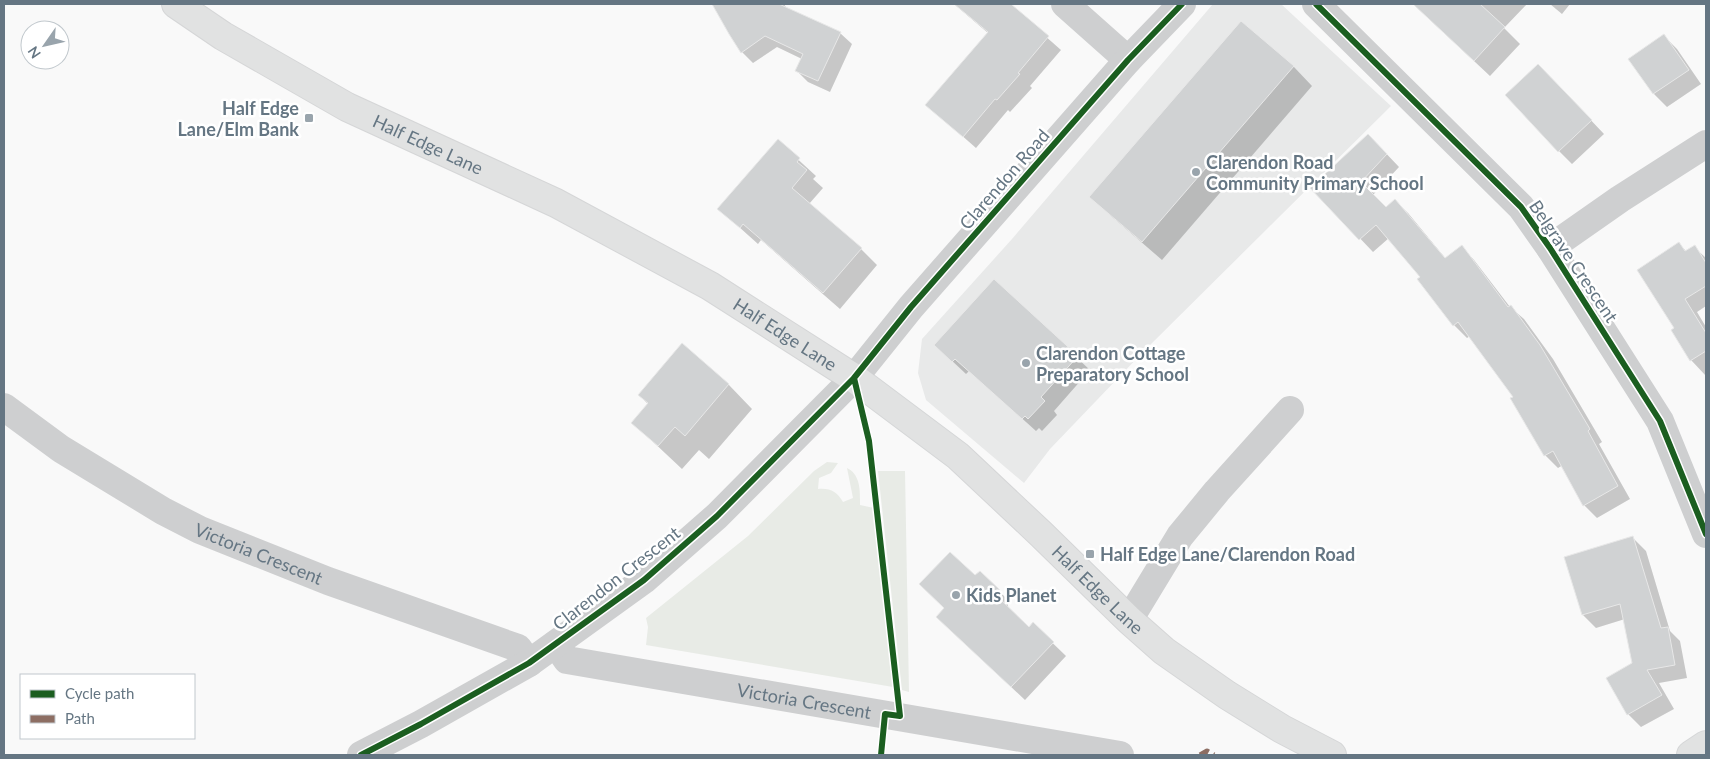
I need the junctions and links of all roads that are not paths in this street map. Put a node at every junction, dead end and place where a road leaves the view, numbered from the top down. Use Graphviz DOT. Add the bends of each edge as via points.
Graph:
graph roads {
  1 [pos="176,4"];
  2 [pos="1065,4"];
  3 [pos="1182,4"];
  4 [pos="1316,4"];
  5 [pos="1128,60"];
  6 [pos="1706,144"];
  7 [pos="1550,248"];
  8 [pos="854,378"];
  9 [pos="4,407"];
  10 [pos="1290,410"];
  11 [pos="1706,534"];
  12 [pos="1130,620"];
  13 [pos="556,644"];
  14 [pos="529,663"];
  15 [pos="1706,745"];
  16 [pos="361,755"];
  17 [pos="1120,755"];
  18 [pos="1332,755"];
  19 [pos="1691,755"];
  1 -- 8 [label="main road, Half Edge Lane" via="223,36 347,107 556,203 710,286"];
  2 -- 5 [label="street"];
  3 -- 5 [label="street, Clarendon Road"];
  4 -- 7 [label="street, Belgrave Crescent" via="1521,207"];
  5 -- 8 [label="street, Clarendon Road" via="911,307"];
  6 -- 7 [label="street"];
  7 -- 11 [label="street, Belgrave Crescent" via="1660,421"];
  8 -- 12 [label="main road, Half Edge Lane" via="958,456"];
  8 -- 13 [label="street, Clarendon Crescent" via="717,516 644,580"];
  9 -- 14 [label="street, Victoria Crescent" via="61,449 200,530 328,582 518,648"];
  10 -- 12 [label="street" via="1180,536"];
  12 -- 18 [label="main road, Half Edge Lane" via="1164,651 1227,695"];
  13 -- 14 [label="street, Clarendon Crescent"];
  13 -- 17 [label="street, Victoria Crescent" via="567,660"];
  14 -- 16 [label="street, Clarendon Crescent"];
  15 -- 19 [label="main road"];
}
